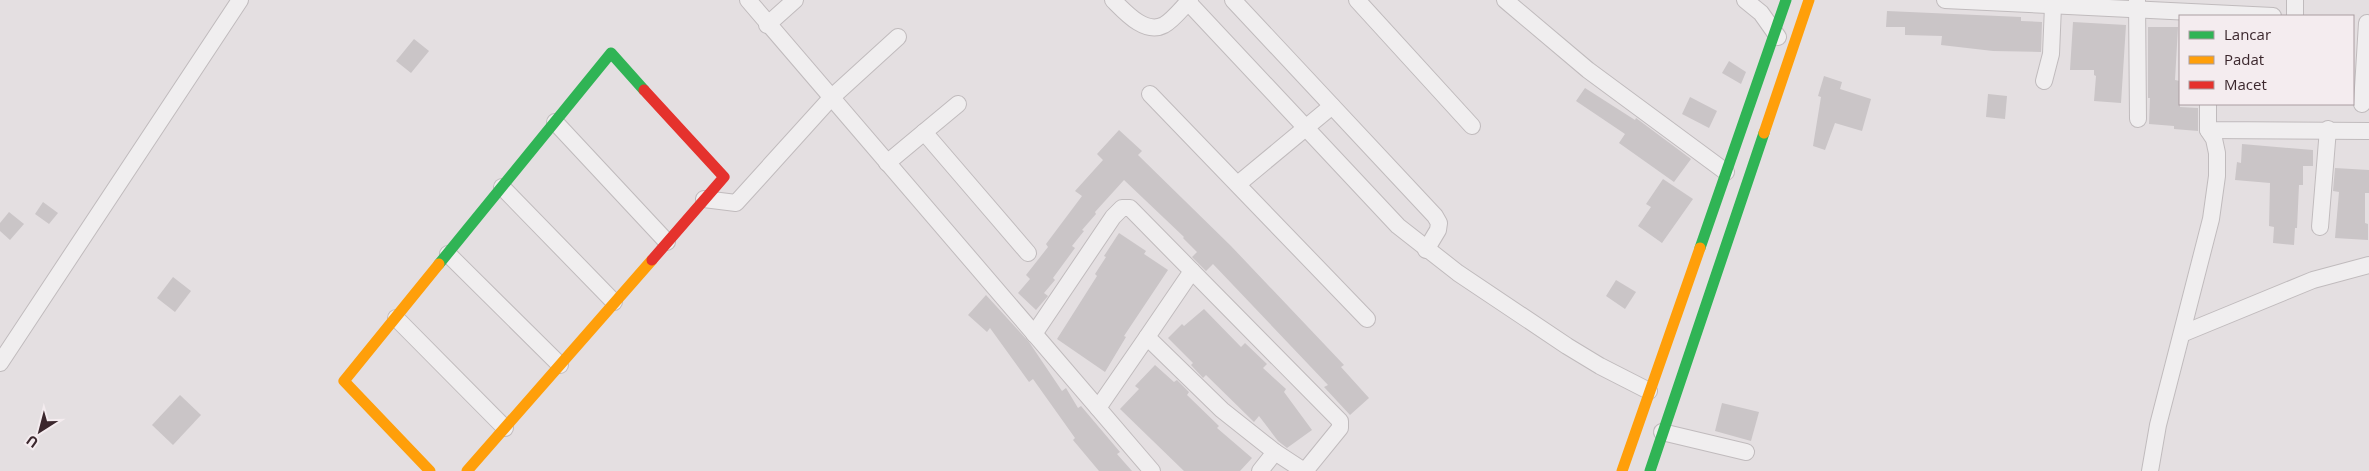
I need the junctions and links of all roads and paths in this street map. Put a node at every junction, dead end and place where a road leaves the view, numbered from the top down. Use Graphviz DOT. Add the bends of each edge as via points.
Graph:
graph roads {
  1 [pos="240,0"];
  2 [pos="748,0"];
  3 [pos="795,0"];
  4 [pos="1113,0"];
  5 [pos="1233,0"];
  6 [pos="1356,0"];
  7 [pos="1504,0"];
  8 [pos="1744,0"];
  9 [pos="1786,0"];
  10 [pos="1790,0"];
  11 [pos="1809,0"];
  12 [pos="1945,0"];
  13 [pos="2295,0"];
  14 [pos="1189,1"];
  15 [pos="2137,4"];
  16 [pos="2053,6"];
  17 [pos="2210,9"];
  18 [pos="2264,15"];
  19 [pos="2295,15"];
  20 [pos="2363,22"];
  21 [pos="767,25"];
  22 [pos="1774,30"];
  23 [pos="898,37"];
  24 [pos="1790,53"];
  25 [pos="2044,82"];
  26 [pos="1150,94"];
  27 [pos="830,98"];
  28 [pos="958,104"];
  29 [pos="2362,104"];
  30 [pos="2208,105"];
  31 [pos="1332,106"];
  32 [pos="2138,119"];
  33 [pos="555,122"];
  34 [pos="1472,126"];
  35 [pos="1306,128"];
  36 [pos="2208,130"];
  37 [pos="2328,130"];
  38 [pos="2369,131"];
  39 [pos="924,132"];
  40 [pos="887,162"];
  41 [pos="1726,172"];
  42 [pos="1238,184"];
  43 [pos="502,187"];
  44 [pos="704,199"];
  45 [pos="2320,227"];
  46 [pos="667,242"];
  47 [pos="1426,250"];
  48 [pos="1028,253"];
  49 [pos="448,254"];
  50 [pos="2369,265"];
  51 [pos="1192,271"];
  52 [pos="614,302"];
  53 [pos="396,318"];
  54 [pos="1367,319"];
  55 [pos="2184,332"];
  56 [pos="1034,334"];
  57 [pos="1147,337"];
  58 [pos="0,363"];
  59 [pos="560,365"];
  60 [pos="1649,391"];
  61 [pos="1098,408"];
  62 [pos="505,428"];
  63 [pos="1662,432"];
  64 [pos="1275,452"];
  65 [pos="1746,452"];
  66 [pos="430,471"];
  67 [pos="467,471"];
  68 [pos="1152,471"];
  69 [pos="1260,471"];
  70 [pos="1304,471"];
  71 [pos="1622,471"];
  72 [pos="1650,471"];
  73 [pos="2150,471"];
  1 -- 58 [label="street"];
  2 -- 21 [label="street"];
  3 -- 21 [label="street"];
  4 -- 14 [label="street" via="1144,25 1155,28 1165,25"];
  5 -- 31 [label="street"];
  6 -- 34 [label="street"];
  7 -- 41 [label="street" via="1588,70"];
  8 -- 22 [label="street"];
  9 -- 10 [label="street"];
  9 -- 22 [label="street"];
  11 -- 24 [label="street"];
  12 -- 16 [label="street"];
  13 -- 19 [label="street"];
  14 -- 35 [label="street"];
  15 -- 16 [label="street"];
  15 -- 17 [label="street"];
  15 -- 32 [label="street"];
  16 -- 25 [label="street" via="2051,54"];
  17 -- 18 [label="street"];
  20 -- 29 [label="street"];
  21 -- 27 [label="street"];
  22 -- 24 [label="street"];
  22 -- 41 [label="street"];
  23 -- 27 [label="street"];
  24 -- 63 [label="street"];
  26 -- 42 [label="street"];
  27 -- 40 [label="street"];
  27 -- 44 [label="street" via="736,203"];
  28 -- 39 [label="street"];
  30 -- 36 [label="street"];
  31 -- 35 [label="street"];
  31 -- 47 [label="street" via="1440,223"];
  33 -- 43 [label="street"];
  33 -- 44 [label="street" via="612,53 724,177"];
  33 -- 46 [label="street"];
  35 -- 42 [label="street"];
  35 -- 47 [label="street" via="1398,226"];
  36 -- 37 [label="street"];
  36 -- 55 [label="street" via="2217,153 2217,176 2211,219"];
  37 -- 38 [label="street"];
  37 -- 45 [label="street"];
  39 -- 40 [label="street"];
  39 -- 48 [label="street"];
  40 -- 56 [label="street"];
  41 -- 60 [label="street"];
  42 -- 54 [label="street"];
  43 -- 49 [label="street"];
  43 -- 52 [label="street"];
  44 -- 46 [label="street"];
  46 -- 52 [label="street"];
  47 -- 60 [label="street" via="1567,346"];
  49 -- 53 [label="street"];
  49 -- 59 [label="street"];
  50 -- 55 [label="street" via="2313,280"];
  51 -- 56 [label="street" via="1135,212 1122,208"];
  51 -- 57 [label="street"];
  51 -- 70 [label="street" via="1340,421 1340,428"];
  52 -- 59 [label="street"];
  53 -- 62 [label="street"];
  53 -- 66 [label="street" via="344,381"];
  55 -- 73 [label="street" via="2158,425"];
  56 -- 61 [label="street"];
  57 -- 61 [label="street"];
  57 -- 64 [label="street" via="1222,410"];
  59 -- 62 [label="street"];
  60 -- 71 [label="street"];
  61 -- 68 [label="street"];
  62 -- 67 [label="street"];
  63 -- 65 [label="street"];
  63 -- 72 [label="street"];
  64 -- 69 [label="street"];
  64 -- 70 [label="street"];
}
